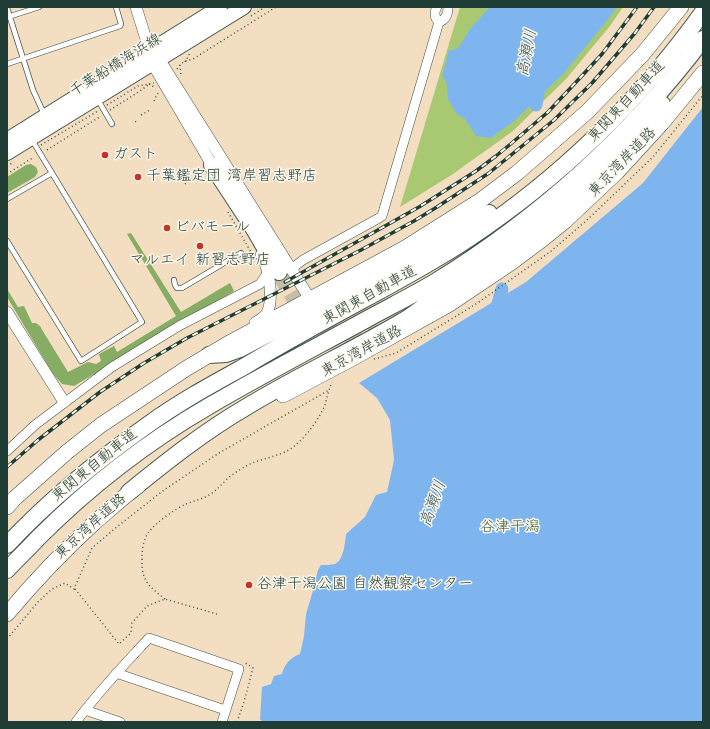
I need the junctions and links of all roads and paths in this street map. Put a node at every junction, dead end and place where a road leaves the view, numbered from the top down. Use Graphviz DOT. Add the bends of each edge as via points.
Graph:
graph roads {
  1 [pos="39,7"];
  2 [pos="116,7"];
  3 [pos="136,7"];
  4 [pos="220,7"];
  5 [pos="244,7"];
  6 [pos="276,7"];
  7 [pos="437,7"];
  8 [pos="448,7"];
  9 [pos="681,7"];
  10 [pos="7,8"];
  11 [pos="703,12"];
  12 [pos="8,17"];
  13 [pos="439,22"];
  14 [pos="703,40"];
  15 [pos="154,57"];
  16 [pos="23,59"];
  17 [pos="7,64"];
  18 [pos="176,72"];
  19 [pos="703,73"];
  20 [pos="155,83"];
  21 [pos="150,84"];
  22 [pos="160,93"];
  23 [pos="703,95"];
  24 [pos="154,101"];
  25 [pos="100,104"];
  26 [pos="110,110"];
  27 [pos="150,110"];
  28 [pos="141,115"];
  29 [pos="101,116"];
  30 [pos="48,122"];
  31 [pos="112,124"];
  32 [pos="616,132"];
  33 [pos="7,140"];
  34 [pos="37,142"];
  35 [pos="47,150"];
  36 [pos="7,153"];
  37 [pos="34,157"];
  38 [pos="212,165"];
  39 [pos="52,173"];
  40 [pos="7,174"];
  41 [pos="192,179"];
  42 [pos="185,184"];
  43 [pos="7,199"];
  44 [pos="7,241"];
  45 [pos="241,253"];
  46 [pos="284,257"];
  47 [pos="303,260"];
  48 [pos="280,272"];
  49 [pos="174,280"];
  50 [pos="450,287"];
  51 [pos="244,292"];
  52 [pos="270,293"];
  53 [pos="336,298"];
  54 [pos="310,299"];
  55 [pos="8,315"];
  56 [pos="378,327"];
  57 [pos="231,342"];
  58 [pos="209,355"];
  59 [pos="374,359"];
  60 [pos="332,382"];
  61 [pos="329,390"];
  62 [pos="64,402"];
  63 [pos="7,451"];
  64 [pos="129,492"];
  65 [pos="7,507"];
  66 [pos="7,545"];
  67 [pos="7,570"];
  68 [pos="74,589"];
  69 [pos="165,598"];
  70 [pos="7,614"];
  71 [pos="217,614"];
  72 [pos="7,639"];
  73 [pos="241,660"];
  74 [pos="116,673"];
  75 [pos="85,710"];
  76 [pos="225,710"];
  77 [pos="76,722"];
  78 [pos="120,722"];
  79 [pos="222,722"];
  80 [pos="237,722"];
  1 -- 12 [label="lane"];
  2 -- 16 [label="lane" via="120,26"];
  3 -- 15 [label="street"];
  4 -- 15 [label="main road, 千葉船橋海浜線"];
  5 -- 15 [label="main road, 千葉船橋海浜線"];
  6 -- 18 [label="path" via="180,65"];
  7 -- 13 [label="street" via="435,16"];
  8 -- 13 [label="street" via="446,17"];
  9 -- 54 [label="highway" via="642,54 587,112 517,173 481,200 405,248"];
  10 -- 12 [label="lane"];
  11 -- 32 [label="highway, 東関東自動車道" via="632,99"];
  12 -- 16 [label="lane"];
  13 -- 47 [label="street" via="382,216"];
  14 -- 32 [label="highway, 東関東自動車道" via="663,90"];
  15 -- 25 [label="main road, 千葉船橋海浜線"];
  15 -- 30 [label="main road, 千葉船橋海浜線"];
  15 -- 38 [label="street"];
  15 -- 46 [label="street"];
  16 -- 17 [label="lane"];
  16 -- 30 [label="lane" via="33,90"];
  19 -- 64 [label="highway, 東京湾岸道路" via="617,172 565,221 512,262 448,305 236,421"];
  20 -- 21 [label="path"];
  21 -- 25 [label="path" via="138,86"];
  21 -- 26 [label="path"];
  22 -- 24 [label="path"];
  23 -- 59 [label="path" via="653,157 586,222 550,252 476,304 396,353"];
  25 -- 30 [label="main road, 千葉船橋海浜線"];
  25 -- 31 [label="lane"];
  25 -- 34 [label="path"];
  27 -- 28 [label="path"];
  29 -- 35 [label="path"];
  30 -- 33 [label="main road, 千葉船橋海浜線"];
  30 -- 34 [label="main road, 千葉船橋海浜線"];
  32 -- 50 [label="highway" via="612,162 578,194 539,227"];
  32 -- 53 [label="highway" via="547,173 504,204 419,254"];
  32 -- 66 [label="highway, 東関東自動車道" via="564,166 542,186 467,239 201,390 150,423 67,487"];
  32 -- 67 [label="highway, 東関東自動車道" via="595,161 490,246 434,282 209,406 160,437 89,491"];
  34 -- 36 [label="main road, 千葉船橋海浜線"];
  34 -- 39 [label="lane"];
  37 -- 40 [label="path"];
  38 -- 48 [label="highway"];
  39 -- 43 [label="lane"];
  39 -- 44 [label="lane" via="142,322 81,361"];
  41 -- 42 [label="path"];
  45 -- 49 [label="lane" via="182,288 177,288"];
  46 -- 47 [label="street" via="290,262"];
  46 -- 48 [label="street"];
  47 -- 48 [label="street"];
  48 -- 51 [label="street"];
  48 -- 52 [label="street"];
  48 -- 54 [label="street"];
  50 -- 56 [label="highway"];
  50 -- 64 [label="highway" via="408,318 279,387 217,425"];
  51 -- 52 [label="street" via="258,288"];
  51 -- 62 [label="street" via="179,326 112,367"];
  52 -- 57 [label="street" via="267,314 242,330"];
  53 -- 54 [label="highway" via="318,304"];
  53 -- 58 [label="highway" via="240,349 226,354"];
  54 -- 57 [label="highway"];
  55 -- 62 [label="street"];
  57 -- 58 [label="highway"];
  58 -- 65 [label="highway" via="101,425 67,452"];
  60 -- 61 [label="path"];
  61 -- 68 [label="path" via="219,453 164,490 92,548"];
  61 -- 69 [label="path" via="324,406 309,432 292,448 238,471 209,495 177,509 149,532 142,553 143,574 150,587"];
  62 -- 63 [label="street"];
  64 -- 70 [label="highway, 東京湾岸道路" via="60,555"];
  68 -- 69 [label="path" via="120,644 131,633 132,623 147,606"];
  68 -- 72 [label="path" via="65,583 52,589"];
  69 -- 71 [label="path"];
  73 -- 80 [label="path" via="253,668"];
  74 -- 75 [label="street"];
  74 -- 76 [label="street"];
  74 -- 76 [label="street" via="149,638 239,669"];
  75 -- 77 [label="street"];
  75 -- 78 [label="street"];
  76 -- 79 [label="street"];
}
